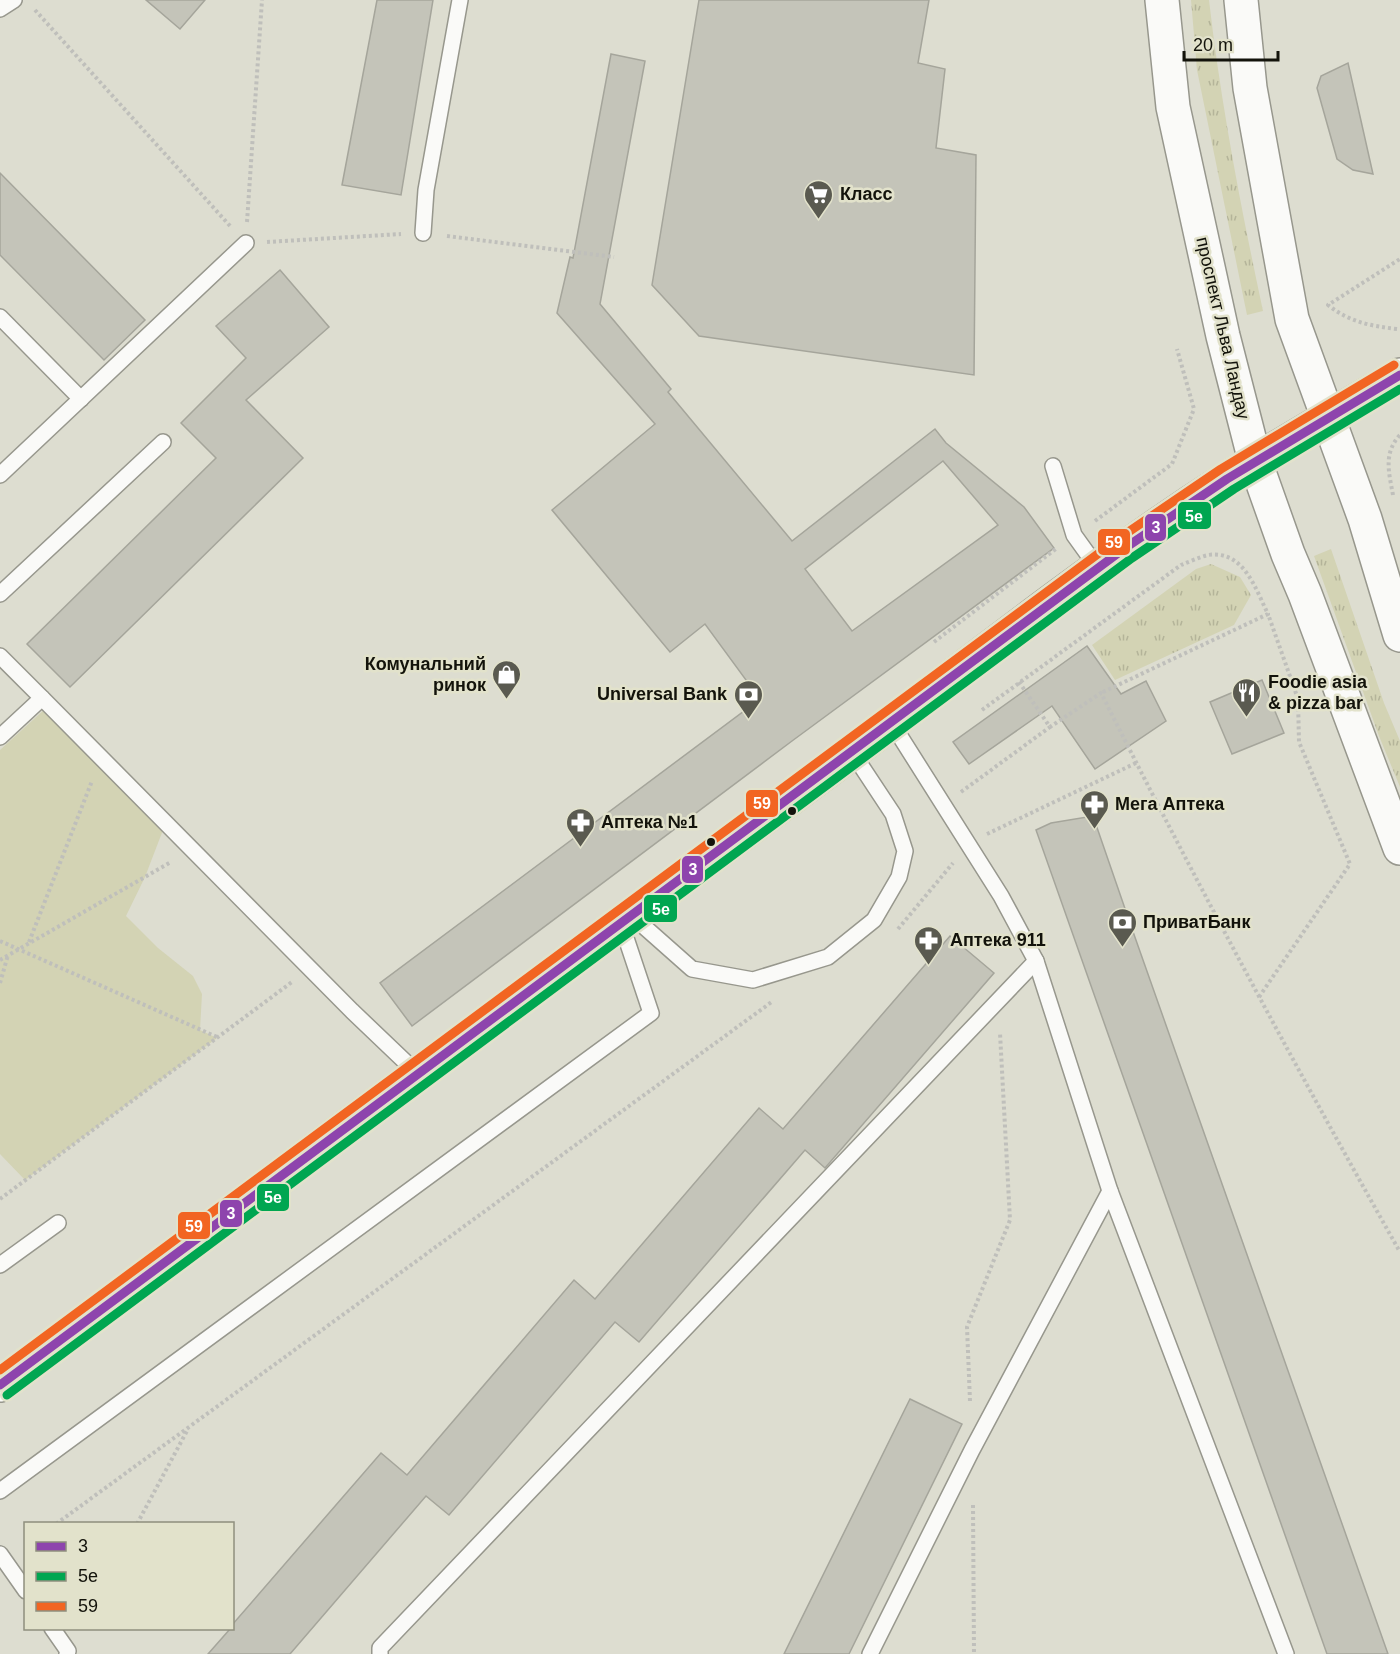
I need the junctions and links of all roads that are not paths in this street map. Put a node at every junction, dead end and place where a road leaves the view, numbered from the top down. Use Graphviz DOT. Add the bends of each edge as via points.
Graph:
graph roads {
  1 [pos="14,0"];
  2 [pos="460,0"];
  3 [pos="1162,0"];
  4 [pos="1241,0"];
  5 [pos="0,9"];
  6 [pos="423,233"];
  7 [pos="246,243"];
  8 [pos="0,317"];
  9 [pos="1400,375"];
  10 [pos="81,399"];
  11 [pos="1328,418"];
  12 [pos="163,442"];
  13 [pos="1255,461"];
  14 [pos="1053,466"];
  15 [pos="0,475"];
  16 [pos="1097,567"];
  17 [pos="0,594"];
  18 [pos="1400,635"];
  19 [pos="0,656"];
  20 [pos="42,698"];
  21 [pos="891,722"];
  22 [pos="0,737"];
  23 [pos="852,752"];
  24 [pos="1400,848"];
  25 [pos="626,919"];
  26 [pos="1036,961"];
  27 [pos="417,1074"];
  28 [pos="1110,1191"];
  29 [pos="58,1223"];
  30 [pos="0,1265"];
  31 [pos="0,1385"];
  32 [pos="0,1491"];
  33 [pos="0,1554"];
  34 [pos="24,1588"];
  35 [pos="53,1630"];
  36 [pos="67,1654"];
  37 [pos="380,1654"];
  38 [pos="870,1654"];
  39 [pos="1286,1654"];
  1 -- 5 [label="lane"];
  2 -- 6 [label="lane" via="426,189"];
  3 -- 13 [label="main road, проспект Льва Ландау" via="1173,107 1222,336"];
  4 -- 11 [label="main road" via="1250,88 1292,319"];
  7 -- 10 [label="lane"];
  8 -- 10 [label="lane"];
  9 -- 11 [label="main road"];
  10 -- 15 [label="lane"];
  11 -- 13 [label="main road"];
  11 -- 18 [label="main road" via="1365,519"];
  12 -- 17 [label="lane"];
  13 -- 16 [label="main road"];
  13 -- 24 [label="main road, проспект Льва Ландау"];
  14 -- 16 [label="lane" via="1074,536"];
  16 -- 21 [label="main road"];
  19 -- 20 [label="lane"];
  20 -- 22 [label="lane"];
  20 -- 27 [label="lane"];
  21 -- 23 [label="main road"];
  21 -- 26 [label="lane" via="969,843"];
  23 -- 25 [label="main road"];
  23 -- 25 [label="lane" via="893,814 905,851 899,877 874,920 828,957 753,980 692,969"];
  25 -- 27 [label="main road"];
  25 -- 32 [label="lane" via="651,1013"];
  26 -- 28 [label="lane"];
  26 -- 37 [label="lane" via="380,1648"];
  27 -- 31 [label="main road"];
  28 -- 38 [label="lane" via="972,1449"];
  28 -- 39 [label="lane"];
  29 -- 30 [label="lane"];
  33 -- 34 [label="lane"];
  35 -- 36 [label="lane"];
}
